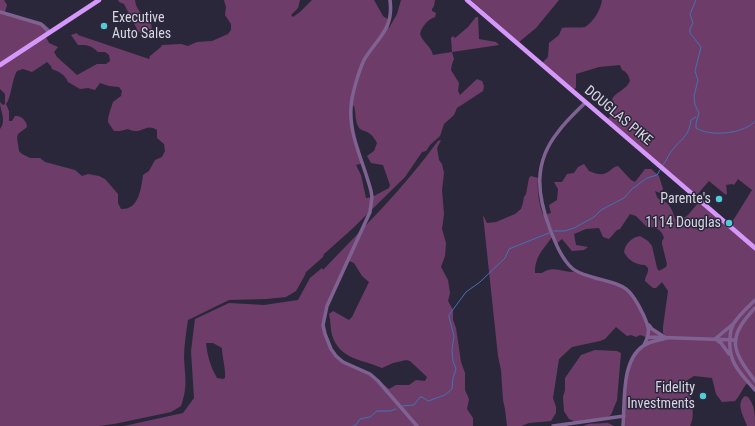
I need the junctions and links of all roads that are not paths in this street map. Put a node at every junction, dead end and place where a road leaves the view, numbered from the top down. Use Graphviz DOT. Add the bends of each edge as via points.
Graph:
graph roads {
  1 [pos="98,0"];
  2 [pos="390,0"];
  3 [pos="467,0"];
  4 [pos="0,12"];
  5 [pos="49,32"];
  6 [pos="0,66"];
  7 [pos="585,103"];
  8 [pos="755,248"];
  9 [pos="755,300"];
  10 [pos="755,308"];
  11 [pos="648,324"];
  12 [pos="734,324"];
  13 [pos="648,337"];
  14 [pos="667,338"];
  15 [pos="715,339"];
  16 [pos="730,340"];
  17 [pos="736,340"];
  18 [pos="644,345"];
  19 [pos="730,356"];
  20 [pos="755,381"];
  21 [pos="755,390"];
  22 [pos="624,416"];
  23 [pos="417,426"];
  24 [pos="553,426"];
  25 [pos="623,426"];
  1 -- 5 [label="main road"];
  2 -- 23 [label="street" via="390,16 386,29 364,62 350,107 352,134 371,191 370,212 327,306 324,325 327,341 336,356 343,362 370,374"];
  3 -- 7 [label="main road, DOUGLAS PIKE"];
  4 -- 5 [label="street" via="40,24"];
  5 -- 6 [label="main road"];
  7 -- 8 [label="main road, DOUGLAS PIKE"];
  7 -- 11 [label="street" via="547,148 541,164 540,199 556,244 572,268 583,274 621,285 631,292"];
  9 -- 12 [label="street"];
  10 -- 17 [label="street" via="739,328"];
  11 -- 13 [label="street"];
  11 -- 14 [label="street"];
  12 -- 15 [label="street"];
  12 -- 16 [label="street"];
  13 -- 14 [label="street"];
  13 -- 18 [label="street"];
  14 -- 15 [label="street"];
  14 -- 18 [label="street"];
  15 -- 16 [label="street"];
  15 -- 19 [label="street"];
  16 -- 17 [label="street"];
  16 -- 19 [label="street"];
  17 -- 20 [label="street" via="736,352"];
  18 -- 22 [label="street" via="634,356 627,372"];
  19 -- 21 [label="street"];
  22 -- 24 [label="street"];
  22 -- 25 [label="street"];
}
